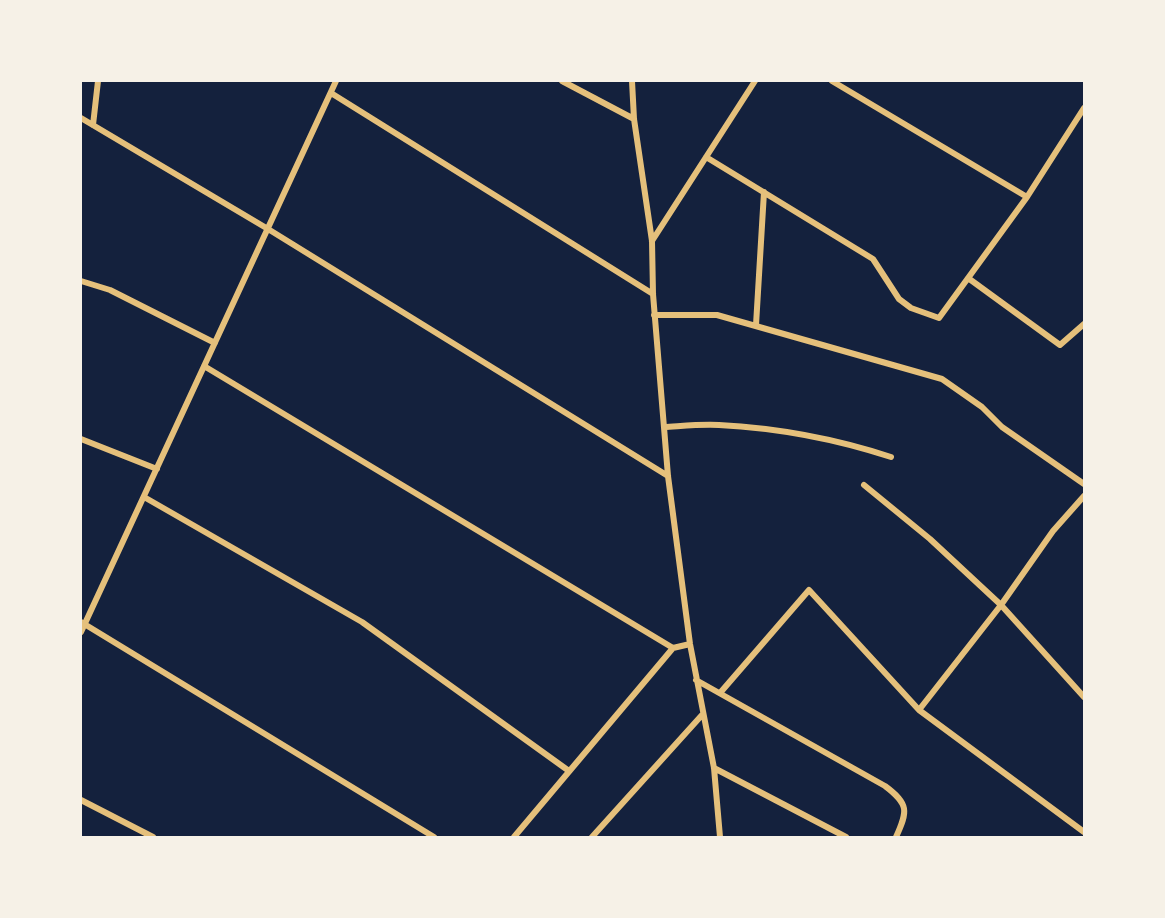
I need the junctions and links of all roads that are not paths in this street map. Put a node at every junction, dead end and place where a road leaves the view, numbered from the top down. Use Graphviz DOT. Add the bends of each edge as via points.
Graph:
graph roads {
  1 [pos="98,81"];
  2 [pos="336,81"];
  3 [pos="562,81"];
  4 [pos="632,81"];
  5 [pos="754,81"];
  6 [pos="832,81"];
  7 [pos="330,93"];
  8 [pos="1084,108"];
  9 [pos="81,118"];
  10 [pos="634,119"];
  11 [pos="93,125"];
  12 [pos="706,157"];
  13 [pos="764,192"];
  14 [pos="1027,197"];
  15 [pos="268,229"];
  16 [pos="652,241"];
  17 [pos="968,278"];
  18 [pos="81,281"];
  19 [pos="653,294"];
  20 [pos="654,315"];
  21 [pos="1084,324"];
  22 [pos="756,325"];
  23 [pos="215,343"];
  24 [pos="204,366"];
  25 [pos="664,427"];
  26 [pos="81,439"];
  27 [pos="891,457"];
  28 [pos="156,469"];
  29 [pos="668,476"];
  30 [pos="1084,484"];
  31 [pos="864,485"];
  32 [pos="1084,496"];
  33 [pos="144,497"];
  34 [pos="1001,605"];
  35 [pos="83,622"];
  36 [pos="81,632"];
  37 [pos="690,644"];
  38 [pos="673,648"];
  39 [pos="696,680"];
  40 [pos="720,693"];
  41 [pos="1084,697"];
  42 [pos="919,710"];
  43 [pos="702,715"];
  44 [pos="714,768"];
  45 [pos="569,771"];
  46 [pos="81,800"];
  47 [pos="1082,832"];
  48 [pos="153,837"];
  49 [pos="435,837"];
  50 [pos="514,837"];
  51 [pos="592,837"];
  52 [pos="720,837"];
  53 [pos="846,837"];
  54 [pos="896,837"];
  1 -- 11 [label="street"];
  2 -- 7 [label="street"];
  3 -- 10 [label="street"];
  4 -- 10 [label="street"];
  5 -- 12 [label="street"];
  6 -- 14 [label="street"];
  7 -- 15 [label="street"];
  7 -- 19 [label="street"];
  8 -- 14 [label="street"];
  9 -- 11 [label="street"];
  10 -- 16 [label="street"];
  11 -- 15 [label="street"];
  12 -- 13 [label="street"];
  12 -- 16 [label="street"];
  13 -- 17 [label="street" via="873,259 899,299 911,308 939,318"];
  13 -- 22 [label="street"];
  14 -- 17 [label="street"];
  15 -- 23 [label="street"];
  15 -- 29 [label="street"];
  16 -- 19 [label="street"];
  17 -- 21 [label="street" via="1060,345"];
  18 -- 23 [label="street" via="110,290"];
  19 -- 20 [label="street"];
  20 -- 22 [label="street" via="717,315"];
  20 -- 25 [label="street"];
  22 -- 30 [label="street" via="942,379"];
  23 -- 24 [label="street"];
  24 -- 28 [label="street"];
  24 -- 38 [label="street"];
  25 -- 27 [label="street" via="717,425 776,430"];
  25 -- 29 [label="street"];
  26 -- 28 [label="street"];
  28 -- 33 [label="street"];
  29 -- 37 [label="street"];
  31 -- 34 [label="street"];
  32 -- 34 [label="street" via="1053,531"];
  33 -- 35 [label="street"];
  33 -- 45 [label="street" via="362,622"];
  34 -- 41 [label="street"];
  34 -- 42 [label="street"];
  35 -- 36 [label="street"];
  35 -- 49 [label="street"];
  37 -- 38 [label="street"];
  37 -- 39 [label="street"];
  38 -- 45 [label="street"];
  39 -- 40 [label="street"];
  39 -- 43 [label="street"];
  40 -- 42 [label="street" via="809,590"];
  40 -- 54 [label="street" via="898,796 906,816"];
  42 -- 47 [label="street"];
  43 -- 44 [label="street"];
  43 -- 51 [label="street"];
  44 -- 52 [label="street"];
  44 -- 53 [label="street"];
  45 -- 50 [label="street"];
  46 -- 48 [label="street"];
}
